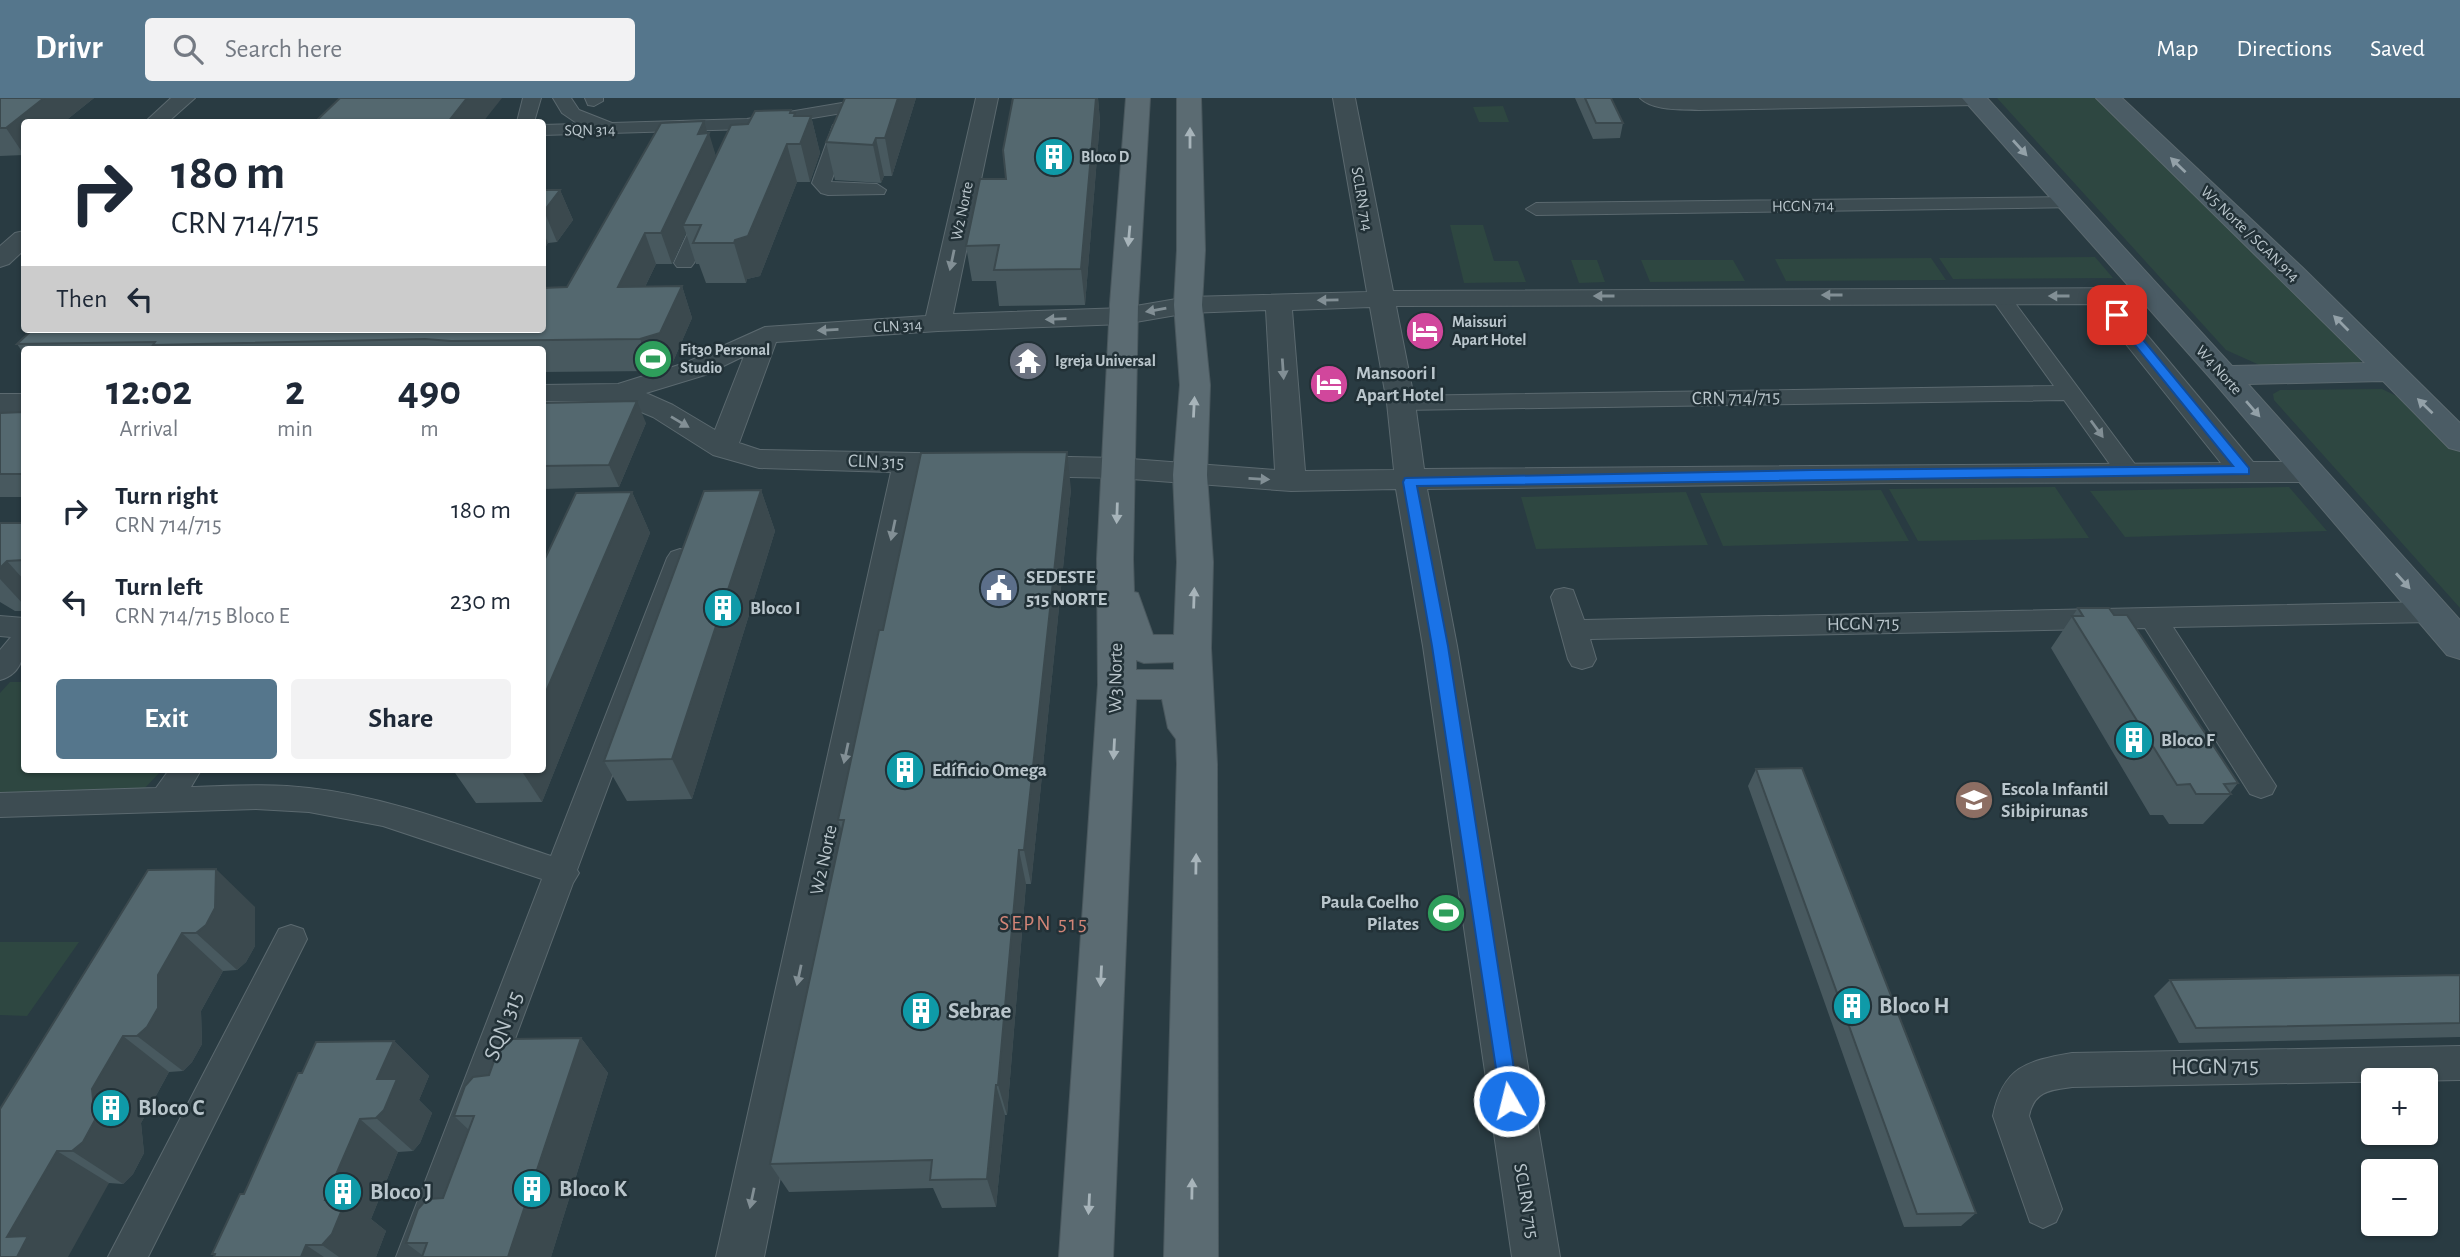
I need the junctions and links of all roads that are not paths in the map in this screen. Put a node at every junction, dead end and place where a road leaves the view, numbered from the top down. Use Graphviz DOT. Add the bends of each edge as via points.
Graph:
graph roads {
  1 [pos="184,98"];
  2 [pos="532,98"];
  3 [pos="562,98"];
  4 [pos="987,98"];
  5 [pos="1138,98"];
  6 [pos="1189,98"];
  7 [pos="1344,98"];
  8 [pos="1649,98"];
  9 [pos="2108,98"];
  10 [pos="1975,99"];
  11 [pos="850,102"];
  12 [pos="160,119"];
  13 [pos="528,119"];
  14 [pos="582,120"];
  15 [pos="747,124"];
  16 [pos="638,129"];
  17 [pos="546,130"];
  18 [pos="562,131"];
  19 [pos="735,149"];
  20 [pos="877,190"];
  21 [pos="1159,195"];
  22 [pos="713,200"];
  23 [pos="2071,204"];
  24 [pos="1536,209"];
  25 [pos="21,241"];
  26 [pos="0,259"];
  27 [pos="684,263"];
  28 [pos="1999,295"];
  29 [pos="2101,296"];
  30 [pos="2152,296"];
  31 [pos="1379,299"];
  32 [pos="1278,301"];
  33 [pos="1188,305"];
  34 [pos="1124,316"];
  35 [pos="938,323"];
  36 [pos="765,335"];
  37 [pos="2389,372"];
  38 [pos="2224,375"];
  39 [pos="618,392"];
  40 [pos="546,393"];
  41 [pos="2071,393"];
  42 [pos="0,403"];
  43 [pos="21,403"];
  44 [pos="1401,403"];
  45 [pos="2460,441"];
  46 [pos="723,448"];
  47 [pos="908,463"];
  48 [pos="1118,468"];
  49 [pos="2244,471"];
  50 [pos="2128,472"];
  51 [pos="2308,472"];
  52 [pos="1190,475"];
  53 [pos="1291,481"];
  54 [pos="1410,482"];
  55 [pos="680,558"];
  56 [pos="1115,559"];
  57 [pos="1564,597"];
  58 [pos="2432,612"];
  59 [pos="2153,618"];
  60 [pos="0,626"];
  61 [pos="21,628"];
  62 [pos="1574,630"];
  63 [pos="21,643"];
  64 [pos="2460,645"];
  65 [pos="1192,648"];
  66 [pos="1582,659"];
  67 [pos="0,670"];
  68 [pos="1117,685"];
  69 [pos="1197,764"];
  70 [pos="184,773"];
  71 [pos="2261,786"];
  72 [pos="164,801"];
  73 [pos="0,805"];
  74 [pos="563,873"];
  75 [pos="291,939"];
  76 [pos="2460,1063"];
  77 [pos="2043,1209"];
  78 [pos="127,1257"];
  79 [pos="415,1257"];
  80 [pos="740,1257"];
  81 [pos="1086,1257"];
  82 [pos="1191,1257"];
  83 [pos="1536,1257"];
  1 -- 12 [label="street"];
  2 -- 13 [label="street"];
  3 -- 14 [label="street, SQN 314" via="565,108"];
  4 -- 35 [label="street, W2 Norte, one-way"];
  5 -- 21 [label="main road, W3 Norte" via="1136,144"];
  21 -- 6 [label="main road, W3 Norte, one-way"];
  7 -- 31 [label="street, SCLRN 714"];
  8 -- 10 [label="street" via="1699,105"];
  37 -- 9 [label="main road, W5 Norte / SGAN 914, one-way"];
  10 -- 23 [label="main road, W4 Norte, one-way"];
  11 -- 15 [label="street, SQN 314"];
  11 -- 20 [label="street, SQN 314" via="821,183 828,189"];
  14 -- 16 [label="street, SQN 314"];
  14 -- 18 [label="street"];
  15 -- 16 [label="street, SQN 314"];
  15 -- 19 [label="street"];
  16 -- 18 [label="street, SQN 314"];
  17 -- 18 [label="street, SQN 314"];
  21 -- 33 [label="main road" via="1179,205 1191,227"];
  21 -- 34 [label="main road, W3 Norte, one-way"];
  22 -- 27 [label="street"];
  23 -- 24 [label="street, HCGN 714"];
  23 -- 30 [label="main road, W4 Norte"];
  25 -- 26 [label="street"];
  29 -- 28 [label="street, one-way"];
  28 -- 31 [label="street, one-way"];
  28 -- 41 [label="street"];
  29 -- 30 [label="street"];
  29 -- 49 [label="street"];
  30 -- 38 [label="main road, W4 Norte"];
  31 -- 32 [label="street, one-way"];
  31 -- 44 [label="street"];
  32 -- 33 [label="street"];
  32 -- 53 [label="street, one-way"];
  33 -- 34 [label="street, CLN 314, one-way"];
  52 -- 33 [label="main road, one-way" via="1195,385"];
  34 -- 35 [label="street, CLN 314, one-way"];
  34 -- 48 [label="main road, W3 Norte"];
  35 -- 36 [label="street, CLN 314, one-way"];
  36 -- 39 [label="street, CLN 314" via="672,378"];
  36 -- 46 [label="street"];
  37 -- 38 [label="main road"];
  45 -- 37 [label="main road, W5 Norte / SGAN 914, one-way"];
  38 -- 51 [label="main road, W4 Norte, one-way"];
  39 -- 40 [label="street"];
  39 -- 46 [label="street, CLN 315, one-way" via="663,411"];
  41 -- 44 [label="street, CRN 714/715"];
  41 -- 50 [label="street, one-way"];
  42 -- 43 [label="street"];
  44 -- 54 [label="street"];
  46 -- 47 [label="street, CLN 315" via="760,459"];
  47 -- 48 [label="street, CLN 315"];
  47 -- 80 [label="street, W2 Norte, one-way"];
  48 -- 52 [label="street, CLN 315"];
  48 -- 56 [label="main road, W3 Norte, one-way"];
  49 -- 50 [label="street"];
  49 -- 51 [label="street"];
  50 -- 54 [label="street"];
  51 -- 58 [label="main road, W4 Norte, one-way"];
  52 -- 53 [label="street, one-way"];
  65 -- 52 [label="main road, one-way" via="1195,562"];
  53 -- 54 [label="street"];
  54 -- 83 [label="street, SCLRN 715"];
  55 -- 74 [label="street, SQN 315"];
  56 -- 65 [label="main road" via="1133,639 1144,649"];
  56 -- 68 [label="main road, W3 Norte"];
  57 -- 62 [label="street"];
  58 -- 59 [label="street, HCGN 715"];
  58 -- 64 [label="main road, W4 Norte"];
  59 -- 62 [label="street, HCGN 715"];
  59 -- 71 [label="street"];
  60 -- 61 [label="street"];
  62 -- 66 [label="street"];
  63 -- 67 [label="street"];
  65 -- 69 [label="main road"];
  68 -- 69 [label="main road" via="1171,684 1179,690"];
  68 -- 81 [label="main road, W3 Norte, one-way"];
  82 -- 69 [label="main road, one-way"];
  70 -- 72 [label="street"];
  72 -- 73 [label="street"];
  72 -- 74 [label="street" via="309,800 383,814"];
  74 -- 79 [label="street, SQN 315"];
  75 -- 78 [label="street"];
  76 -- 77 [label="street, HCGN 715" via="2072,1070 2031,1077 2018,1090 2011,1116"];
}
